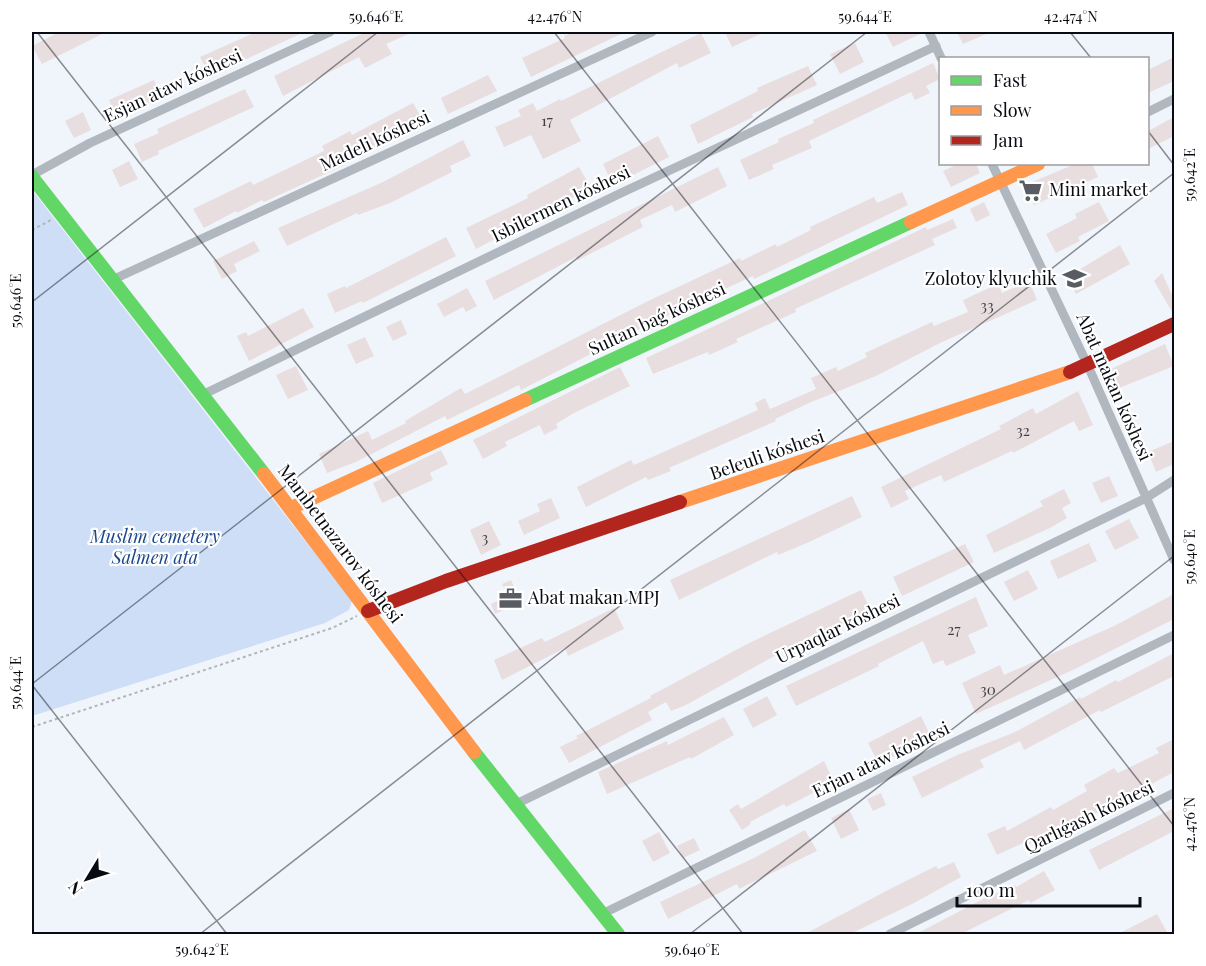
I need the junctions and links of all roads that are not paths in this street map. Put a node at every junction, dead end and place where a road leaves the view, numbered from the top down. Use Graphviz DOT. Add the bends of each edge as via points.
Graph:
graph roads {
  1 [pos="330,32"];
  2 [pos="652,32"];
  3 [pos="929,32"];
  4 [pos="936,46"];
  5 [pos="941,57"];
  6 [pos="1174,99"];
  7 [pos="1149,112"];
  8 [pos="992,165"];
  9 [pos="1036,165"];
  10 [pos="32,176"];
  11 [pos="1000,182"];
  12 [pos="112,280"];
  13 [pos="1174,324"];
  14 [pos="1088,366"];
  15 [pos="202,395"];
  16 [pos="1174,480"];
  17 [pos="1146,498"];
  18 [pos="291,508"];
  19 [pos="1174,560"];
  20 [pos="368,611"];
  21 [pos="1174,635"];
  22 [pos="1174,794"];
  23 [pos="514,805"];
  24 [pos="602,914"];
  25 [pos="618,934"];
  26 [pos="890,934"];
  1 -- 10 [label="street, Esjan ataw kóshesi" via="90,143"];
  2 -- 12 [label="street, Madeli kóshesi"];
  3 -- 4 [label="street"];
  4 -- 5 [label="street"];
  4 -- 15 [label="street, Isbilermen kóshesi"];
  6 -- 7 [label="street"];
  8 -- 11 [label="street, Abat makan kóshesi"];
  9 -- 11 [label="street, Sultan baǵ kóshesi"];
  10 -- 12 [label="street, Mambetnazarov kóshesi"];
  11 -- 14 [label="street, Abat makan kóshesi"];
  11 -- 18 [label="street, Sultan baǵ kóshesi"];
  12 -- 15 [label="street, Mambetnazarov kóshesi"];
  13 -- 14 [label="street, Beleuli kóshesi"];
  14 -- 17 [label="street, Abat makan kóshesi"];
  14 -- 20 [label="street, Beleuli kóshesi" via="446,581"];
  15 -- 18 [label="street, Mambetnazarov kóshesi"];
  16 -- 17 [label="street, Urpaqlar kóshesi"];
  17 -- 19 [label="street, Abat makan kóshesi"];
  17 -- 23 [label="street, Urpaqlar kóshesi"];
  18 -- 20 [label="street, Mambetnazarov kóshesi"];
  20 -- 23 [label="street, Mambetnazarov kóshesi"];
  21 -- 24 [label="street, Erjan ataw kóshesi"];
  22 -- 26 [label="street, Qarlıǵash kóshesi"];
  23 -- 24 [label="street, Mambetnazarov kóshesi"];
  24 -- 25 [label="street, Mambetnazarov kóshesi"];
}
